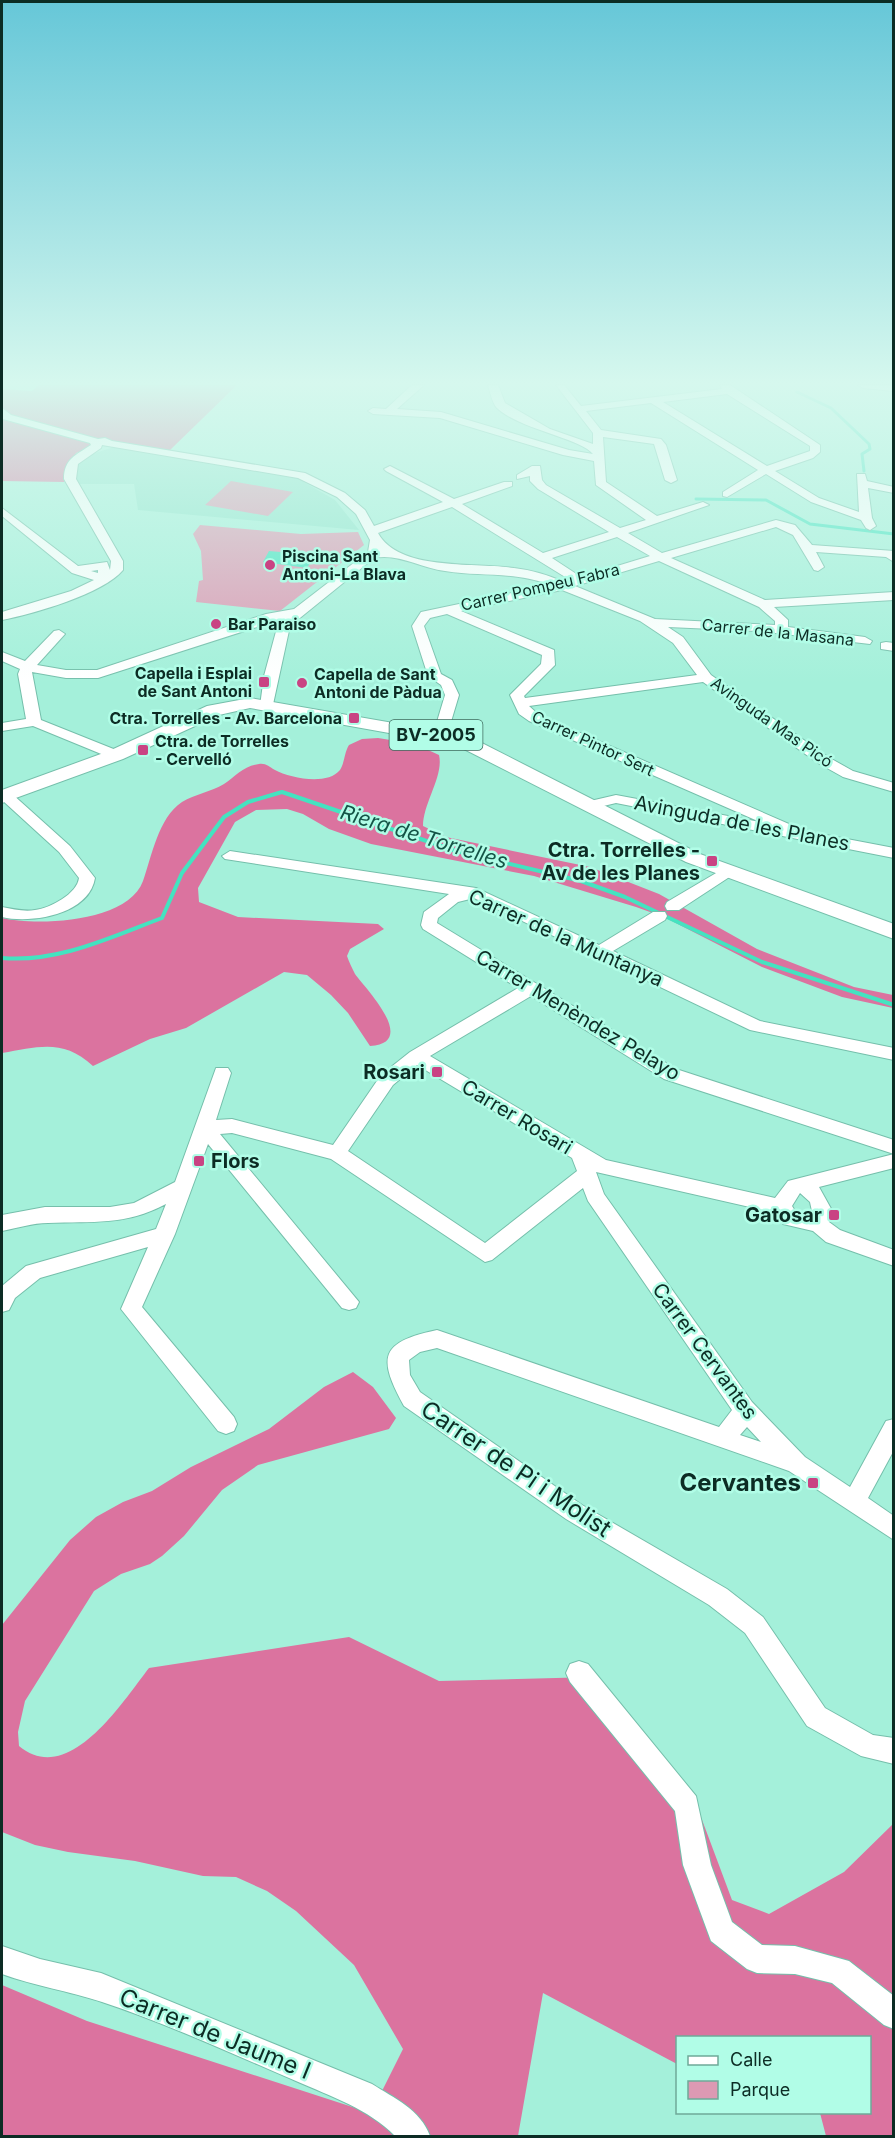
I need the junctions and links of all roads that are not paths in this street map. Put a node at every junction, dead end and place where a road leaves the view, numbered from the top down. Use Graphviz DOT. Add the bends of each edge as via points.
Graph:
graph roads {
  1 [pos="73,485"];
  2 [pos="321,485"];
  3 [pos="417,485"];
  4 [pos="506,485"];
  5 [pos="540,485"];
  6 [pos="602,485"];
  7 [pos="742,485"];
  8 [pos="790,485"];
  9 [pos="863,485"];
  10 [pos="878,485"];
  11 [pos="893,490"];
  12 [pos="727,494"];
  13 [pos="451,504"];
  14 [pos="703,505"];
  15 [pos="2,511"];
  16 [pos="656,521"];
  17 [pos="616,533"];
  18 [pos="374,536"];
  19 [pos="807,548"];
  20 [pos="394,553"];
  21 [pos="374,554"];
  22 [pos="892,556"];
  23 [pos="542,557"];
  24 [pos="660,557"];
  25 [pos="818,567"];
  26 [pos="564,578"];
  27 [pos="105,580"];
  28 [pos="894,596"];
  29 [pos="763,604"];
  30 [pos="446,609"];
  31 [pos="296,613"];
  32 [pos="2,616"];
  33 [pos="271,617"];
  34 [pos="655,623"];
  35 [pos="284,624"];
  36 [pos="781,630"];
  37 [pos="59,634"];
  38 [pos="865,641"];
  39 [pos="2,656"];
  40 [pos="27,667"];
  41 [pos="706,678"];
  42 [pos="519,703"];
  43 [pos="267,706"];
  44 [pos="34,722"];
  45 [pos="2,728"];
  46 [pos="440,735"];
  47 [pos="116,755"];
  48 [pos="894,788"];
  49 [pos="4,796"];
  50 [pos="591,805"];
  51 [pos="799,834"];
  52 [pos="894,853"];
  53 [pos="230,856"];
  54 [pos="728,871"];
  55 [pos="476,893"];
  56 [pos="673,906"];
  57 [pos="2,912"];
  58 [pos="659,916"];
  59 [pos="894,932"];
  60 [pos="601,951"];
  61 [pos="531,988"];
  62 [pos="894,1054"];
  63 [pos="416,1056"];
  64 [pos="222,1073"];
  65 [pos="205,1128"];
  66 [pos="894,1147"];
  67 [pos="337,1153"];
  68 [pos="894,1161"];
  69 [pos="584,1165"];
  70 [pos="622,1169"];
  71 [pos="802,1185"];
  72 [pos="181,1187"];
  73 [pos="595,1196"];
  74 [pos="782,1207"];
  75 [pos="2,1223"];
  76 [pos="818,1224"];
  77 [pos="165,1234"];
  78 [pos="894,1258"];
  79 [pos="349,1302"];
  80 [pos="2,1304"];
  81 [pos="744,1409"];
  82 [pos="226,1424"];
  83 [pos="894,1428"];
  84 [pos="723,1438"];
  85 [pos="797,1464"];
  86 [pos="854,1501"];
  87 [pos="894,1529"];
  88 [pos="579,1673"];
  89 [pos="894,1751"];
  90 [pos="2,1960"];
  91 [pos="894,2015"];
  92 [pos="415,2136"];
  1 -- 27 [label="street" via="117,561 117,570"];
  2 -- 18 [label="street, Avinguda Mas Picó" via="361,512"];
  3 -- 13 [label="street"];
  4 -- 13 [label="street"];
  5 -- 17 [label="street"];
  6 -- 16 [label="street"];
  7 -- 12 [label="street"];
  8 -- 9 [label="street" via="868,523"];
  10 -- 11 [label="street"];
  13 -- 18 [label="street"];
  13 -- 23 [label="street"];
  14 -- 16 [label="street"];
  15 -- 27 [label="street" via="76,570 103,565"];
  16 -- 17 [label="street"];
  17 -- 23 [label="street"];
  17 -- 24 [label="street"];
  18 -- 20 [label="street, Avinguda Mas Picó"];
  18 -- 21 [label="street"];
  19 -- 22 [label="street"];
  19 -- 24 [label="street, Carrer Pompeu Fabra" via="794,528 785,524 766,525"];
  19 -- 25 [label="street"];
  20 -- 21 [label="street, Avinguda Mas Picó"];
  20 -- 26 [label="street, Avinguda Mas Picó" via="446,568"];
  21 -- 31 [label="street"];
  23 -- 26 [label="street"];
  24 -- 26 [label="street, Carrer Pompeu Fabra"];
  24 -- 29 [label="street"];
  26 -- 30 [label="street, Carrer Pompeu Fabra"];
  26 -- 34 [label="street, Avinguda Mas Picó"];
  27 -- 32 [label="street" via="72,597"];
  28 -- 29 [label="street"];
  29 -- 36 [label="street" via="782,620"];
  30 -- 42 [label="street, Carrer Pintor Sert" via="549,653 548,665 517,695"];
  30 -- 46 [label="street, Carrer Pompeu Fabra" via="425,615 418,626 435,676 451,688"];
  31 -- 33 [label="street"];
  31 -- 35 [label="street"];
  33 -- 35 [label="street"];
  33 -- 40 [label="street" via="98,674 66,674"];
  34 -- 36 [label="street, Carrer de la Masana"];
  34 -- 41 [label="street, Avinguda Mas Picó" via="678,640"];
  35 -- 43 [label="street"];
  36 -- 38 [label="street, Carrer de la Masana"];
  37 -- 40 [label="street"];
  39 -- 40 [label="street"];
  40 -- 44 [label="street"];
  41 -- 42 [label="street"];
  41 -- 48 [label="street, Avinguda Mas Picó" via="823,760 848,774"];
  42 -- 51 [label="street, Carrer Pintor Sert" via="524,711 547,724"];
  43 -- 46 [label="main road, BV-2005"];
  43 -- 47 [label="main road, BV-2005" via="241,704 214,710"];
  44 -- 45 [label="street"];
  44 -- 47 [label="street"];
  46 -- 50 [label="main road, BV-2005" via="469,743"];
  47 -- 49 [label="main road, BV-2005"];
  49 -- 57 [label="street" via="74,858 87,879 74,897 43,915 28,917"];
  50 -- 51 [label="street, Avinguda de les Planes" via="616,800"];
  50 -- 54 [label="main road, BV-2005" via="693,858"];
  51 -- 52 [label="street, Avinguda de les Planes"];
  53 -- 55 [label="street, Carrer de la Muntanya"];
  54 -- 56 [label="street"];
  54 -- 59 [label="main road, BV-2005"];
  55 -- 60 [label="street, Carrer de la Muntanya"];
  55 -- 61 [label="street, Carrer Menèndez Pelayo" via="453,898 430,916 429,925"];
  58 -- 60 [label="street"];
  60 -- 62 [label="street, Carrer de la Muntanya" via="756,1026"];
  61 -- 63 [label="street"];
  61 -- 66 [label="street, Carrer Menèndez Pelayo" via="670,1074"];
  63 -- 67 [label="street" via="387,1080"];
  63 -- 69 [label="street, Carrer Rosari"];
  64 -- 65 [label="street"];
  65 -- 67 [label="street" via="232,1125"];
  65 -- 72 [label="street"];
  65 -- 79 [label="street"];
  67 -- 69 [label="street" via="485,1254"];
  68 -- 71 [label="street"];
  69 -- 70 [label="street, Carrer Rosari"];
  69 -- 73 [label="street, Carrer Cervantes"];
  70 -- 73 [label="street" via="599,1187"];
  70 -- 74 [label="street, Carrer Rosari"];
  71 -- 74 [label="street" via="795,1185"];
  71 -- 76 [label="street" via="813,1190 819,1200 824,1214"];
  72 -- 75 [label="street" via="138,1210 110,1215 45,1215"];
  72 -- 77 [label="street"];
  73 -- 81 [label="street, Carrer Cervantes"];
  74 -- 76 [label="street" via="790,1219"];
  76 -- 78 [label="street" via="833,1236"];
  77 -- 80 [label="street" via="33,1272 7,1293"];
  77 -- 82 [label="street" via="131,1309"];
  81 -- 84 [label="street"];
  81 -- 85 [label="street, Carrer Cervantes"];
  83 -- 86 [label="street"];
  84 -- 85 [label="street, Carrer de Pi i Molist"];
  84 -- 89 [label="street, Carrer de Pi i Molist" via="437,1339 414,1344 398,1356 399,1376 412,1399 574,1512 718,1597 754,1625 816,1717 870,1747"];
  85 -- 86 [label="street, Carrer Cervantes"];
  86 -- 87 [label="street, Carrer Cervantes"];
  88 -- 91 [label="street" via="687,1805 698,1865 721,1931 757,1959 795,1960 839,1971"];
  90 -- 92 [label="street, Carrer de Jaume I" via="101,1987 286,2062 361,2095 395,2115"];
}
